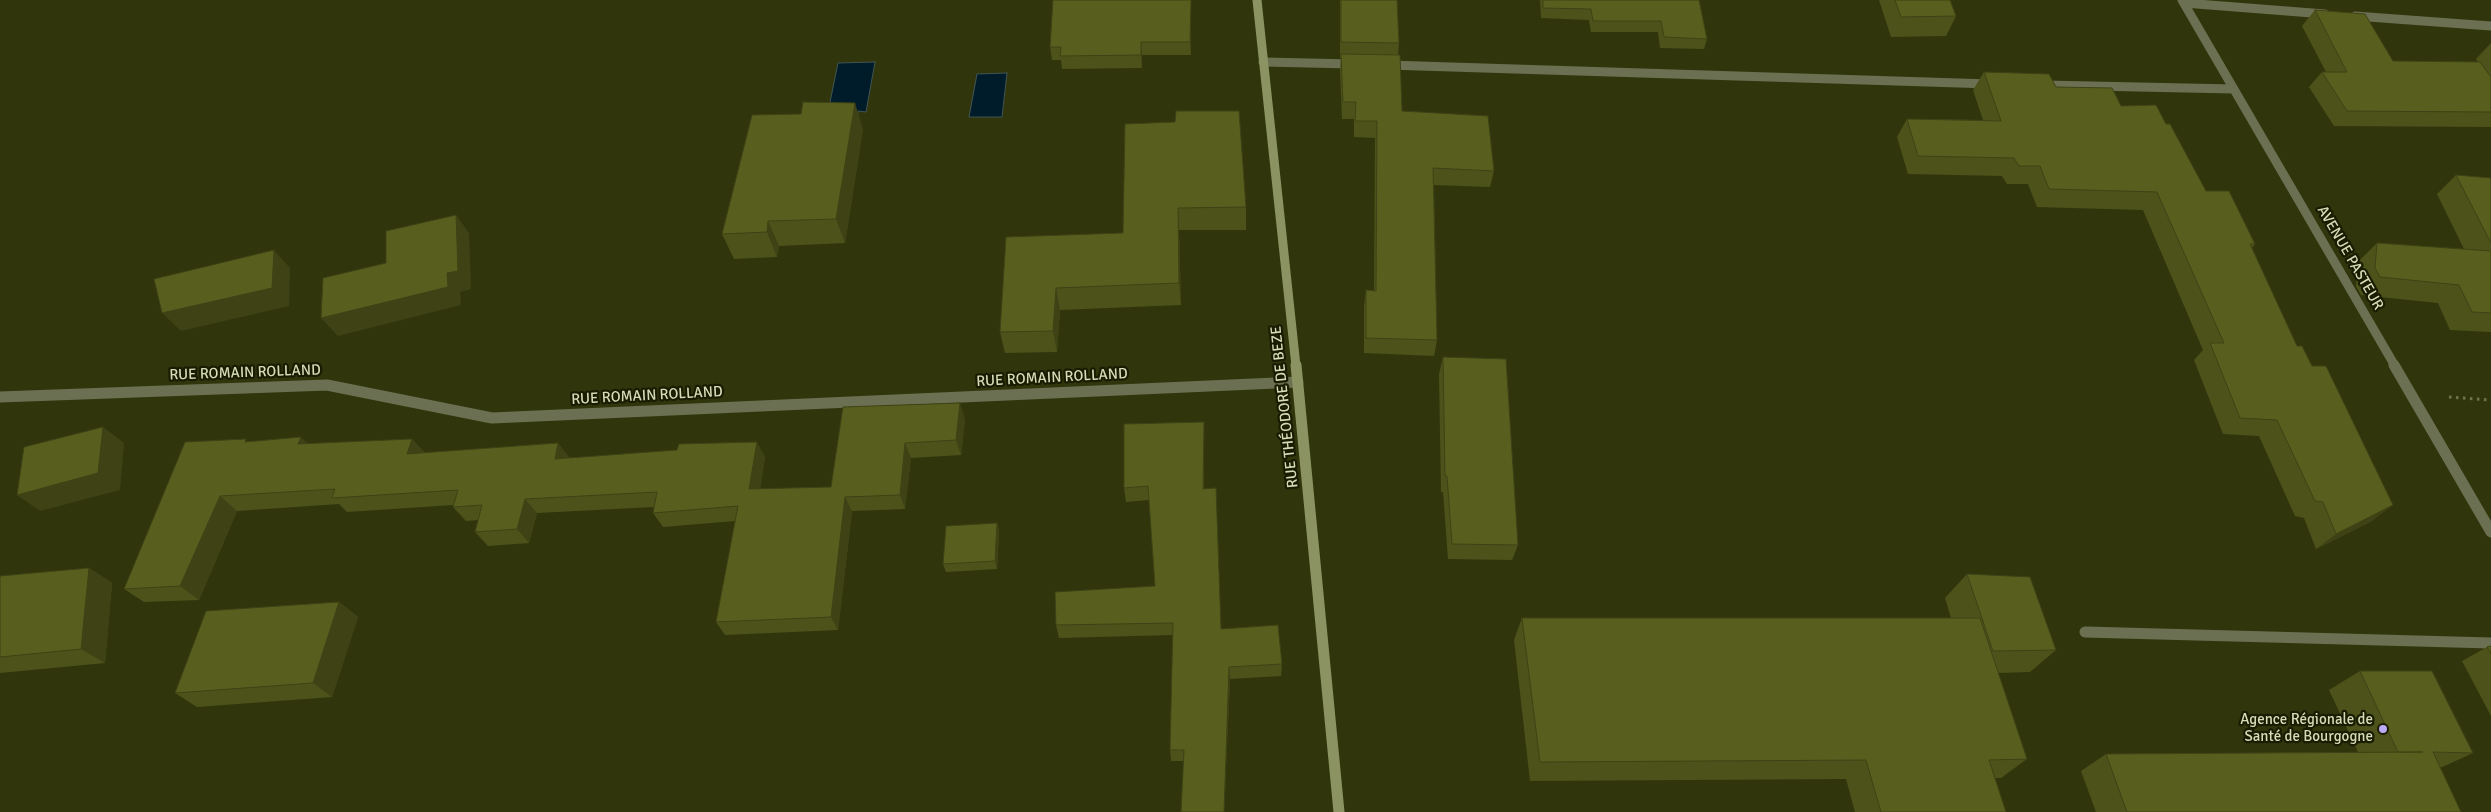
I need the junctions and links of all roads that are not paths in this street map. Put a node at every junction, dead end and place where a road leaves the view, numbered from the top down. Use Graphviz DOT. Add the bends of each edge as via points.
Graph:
graph roads {
  1 [pos="1257,0"];
  2 [pos="2183,2"];
  3 [pos="2334,14"];
  4 [pos="2343,15"];
  5 [pos="2491,26"];
  6 [pos="1263,62"];
  7 [pos="1362,64"];
  8 [pos="1381,65"];
  9 [pos="1998,84"];
  10 [pos="2037,85"];
  11 [pos="2234,89"];
  12 [pos="1298,382"];
  13 [pos="0,397"];
  14 [pos="2491,532"];
  15 [pos="2085,632"];
  16 [pos="2491,643"];
  17 [pos="1339,812"];
  1 -- 6 [label="street, RUE THÉODORE DE BEZE"];
  2 -- 3 [label="street"];
  2 -- 11 [label="street, AVENUE PASTEUR"];
  4 -- 5 [label="street"];
  6 -- 7 [label="street"];
  6 -- 12 [label="street, RUE THÉODORE DE BEZE"];
  8 -- 9 [label="street"];
  10 -- 11 [label="street"];
  11 -- 14 [label="street, AVENUE PASTEUR"];
  12 -- 13 [label="street, RUE ROMAIN ROLLAND" via="492,418 327,385"];
  12 -- 17 [label="street, RUE THÉODORE DE BEZE"];
  15 -- 16 [label="street"];
}
